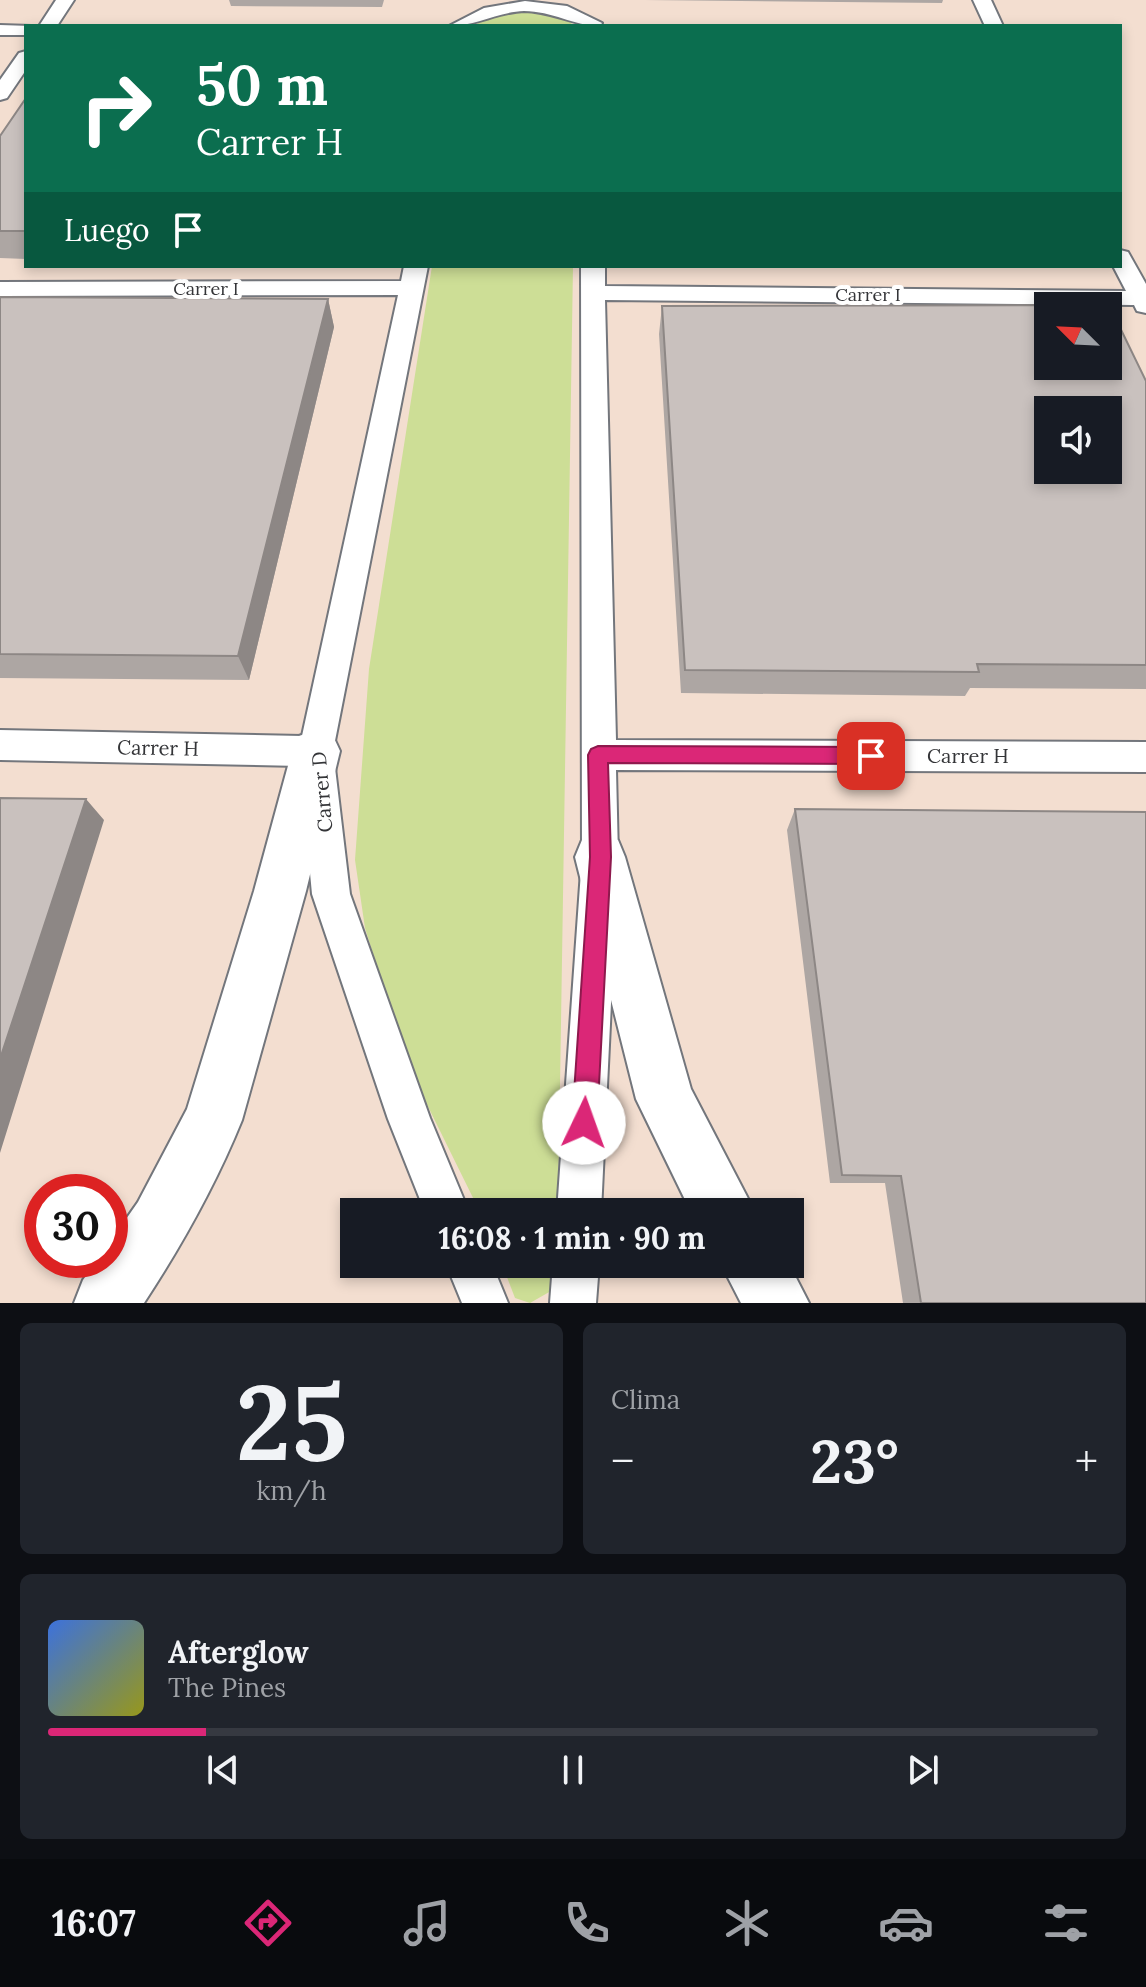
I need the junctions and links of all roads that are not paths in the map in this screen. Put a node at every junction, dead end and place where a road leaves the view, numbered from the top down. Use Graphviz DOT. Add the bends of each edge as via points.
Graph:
graph roads {
  1 [pos="65,0"];
  2 [pos="593,0"];
  3 [pos="982,0"];
  4 [pos="461,6"];
  5 [pos="49,24"];
  6 [pos="458,24"];
  7 [pos="462,24"];
  8 [pos="591,24"];
  9 [pos="593,24"];
  10 [pos="993,24"];
  11 [pos="0,30"];
  12 [pos="24,30"];
  13 [pos="24,60"];
  14 [pos="0,94"];
  15 [pos="1122,261"];
  16 [pos="414,277"];
  17 [pos="593,280"];
  18 [pos="0,289"];
  19 [pos="1144,302"];
  20 [pos="0,745"];
  21 [pos="316,751"];
  22 [pos="598,755"];
  23 [pos="1146,757"];
  24 [pos="600,857"];
  25 [pos="441,1198"];
  26 [pos="580,1198"];
  27 [pos="717,1198"];
  28 [pos="475,1278"];
  29 [pos="575,1278"];
  30 [pos="762,1278"];
  31 [pos="106,1303"];
  32 [pos="485,1303"];
  33 [pos="573,1303"];
  34 [pos="777,1303"];
  1 -- 5 [label="street"];
  2 -- 9 [label="street"];
  3 -- 10 [label="street"];
  4 -- 6 [label="street"];
  7 -- 8 [label="street" via="486,10 527,4 566,10"];
  11 -- 12 [label="street"];
  13 -- 14 [label="street"];
  15 -- 19 [label="street"];
  16 -- 18 [label="street, Carrer I"];
  16 -- 21 [label="street, Carrer D"];
  17 -- 19 [label="street, Carrer I"];
  17 -- 22 [label="street"];
  20 -- 21 [label="street, Carrer H"];
  21 -- 25 [label="street, Carrer D" via="331,894"];
  21 -- 31 [label="highway" via="213,1120 160,1224"];
  22 -- 23 [label="street, Carrer H"];
  22 -- 24 [label="street"];
  24 -- 26 [label="street"];
  24 -- 27 [label="highway" via="665,1099"];
  28 -- 32 [label="street"];
  29 -- 33 [label="street"];
  30 -- 34 [label="highway"];
}
